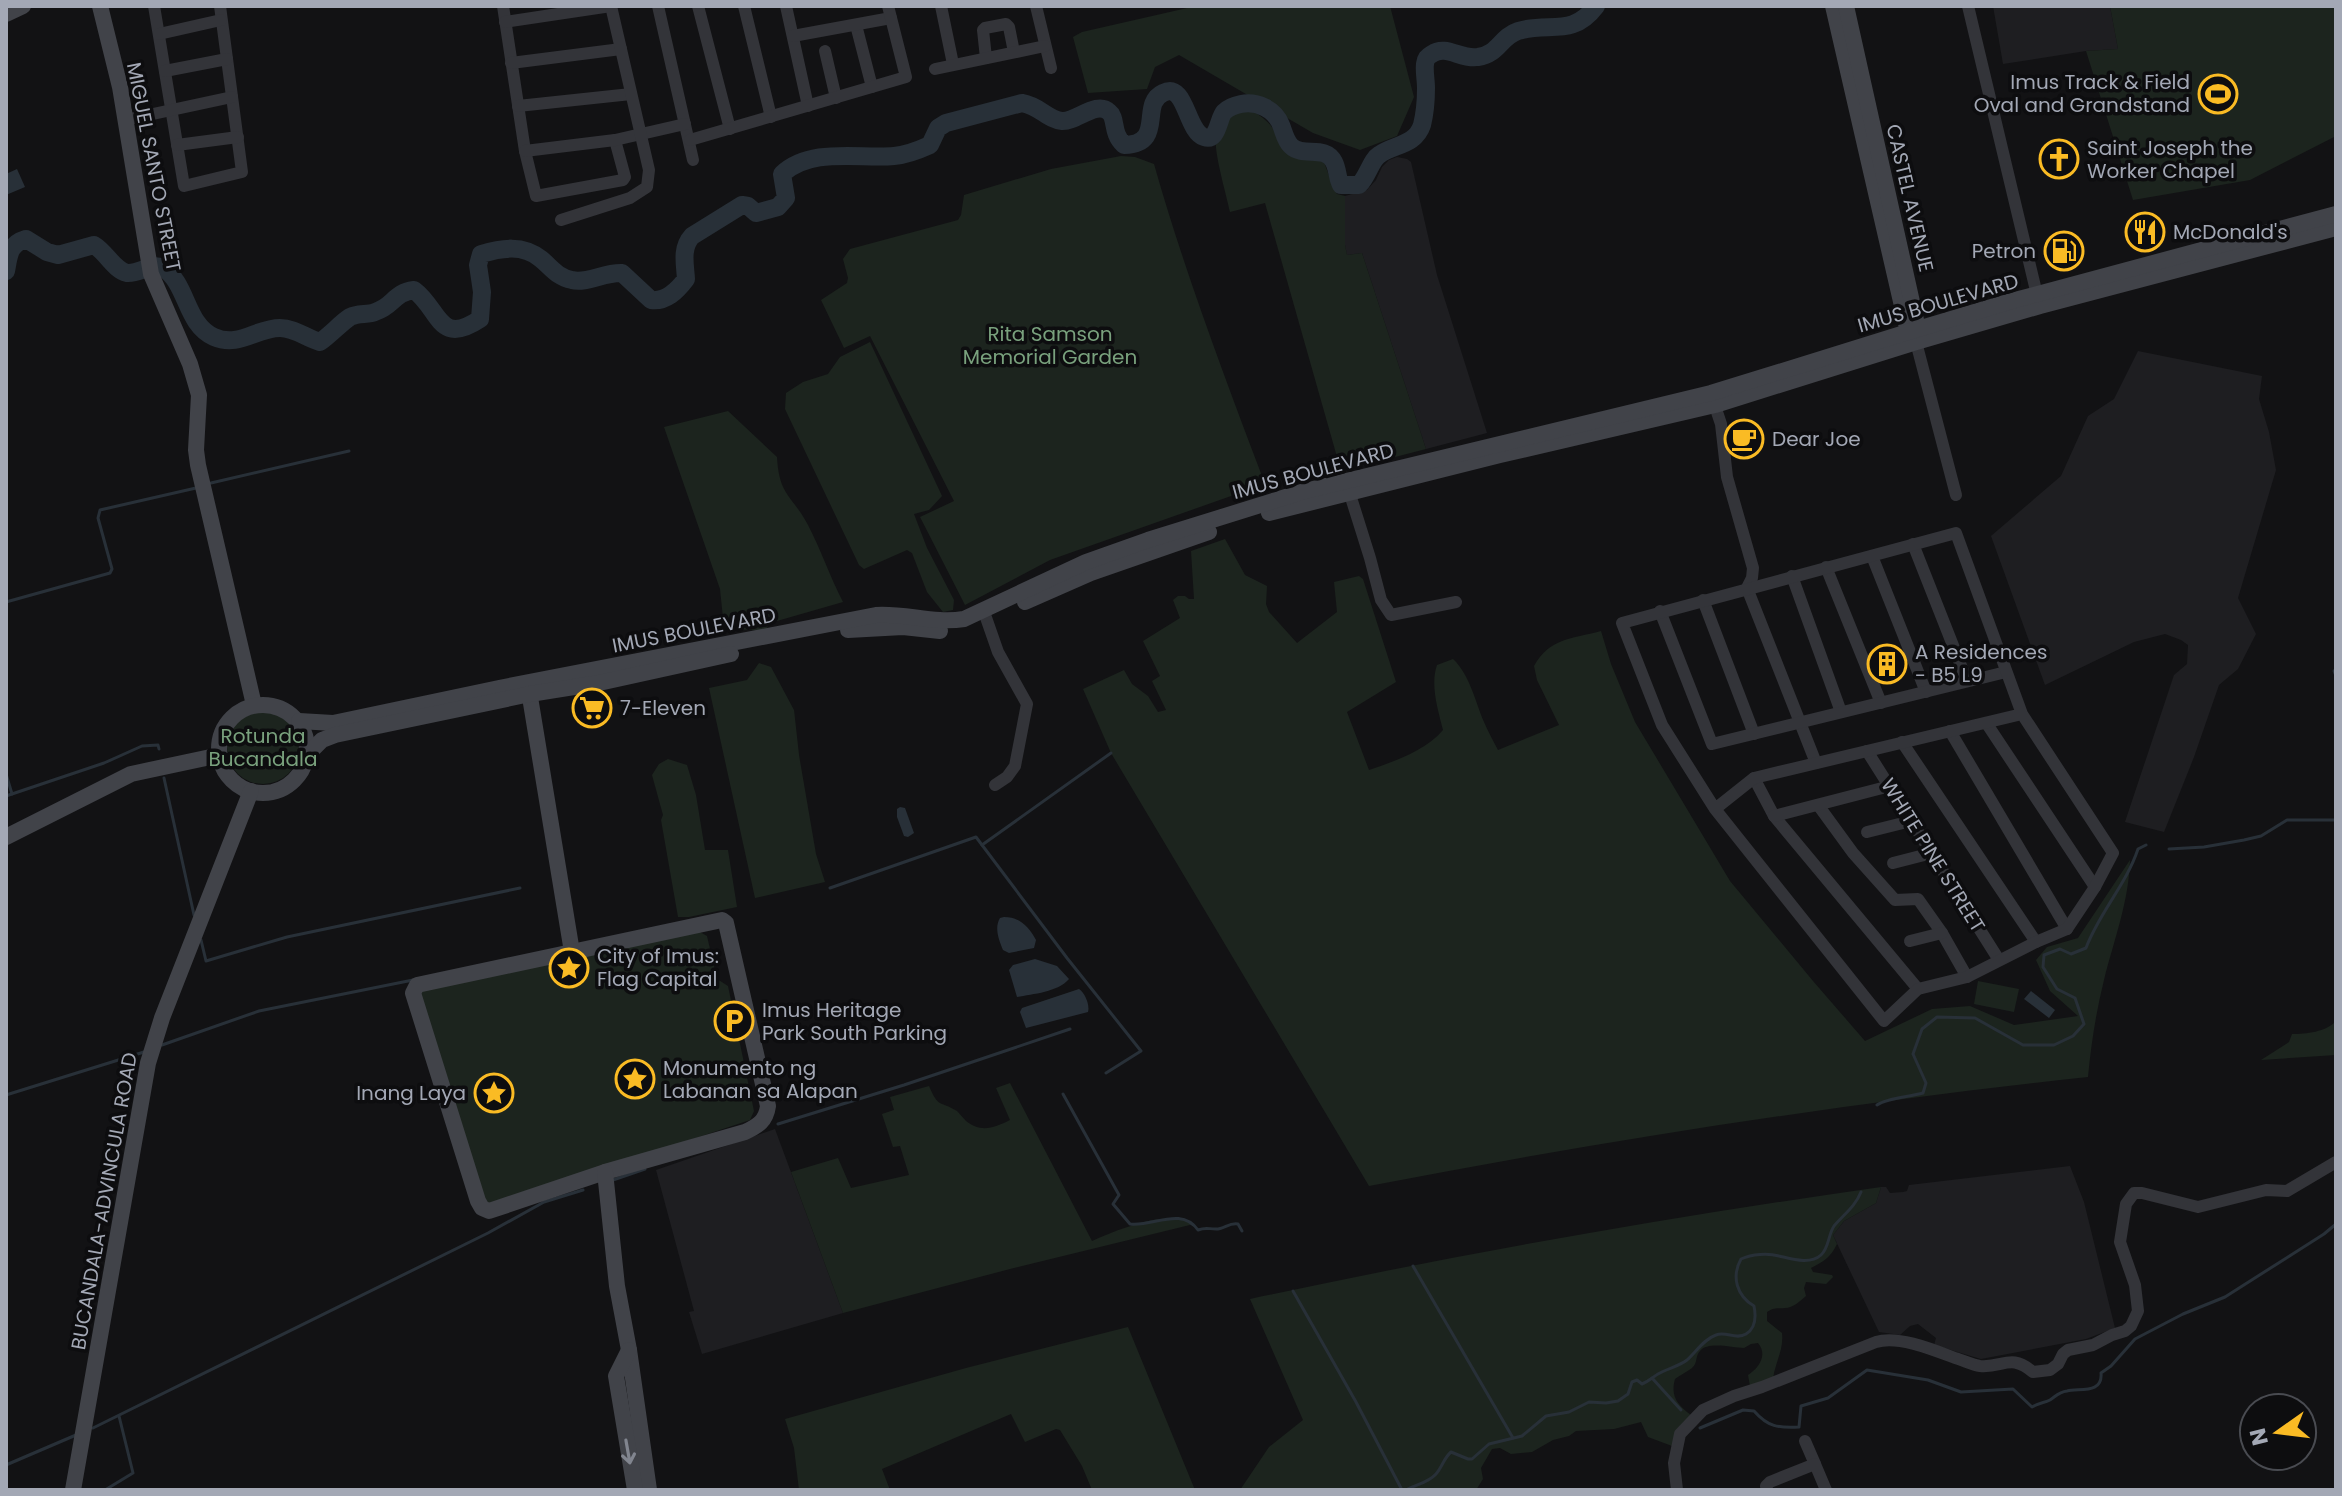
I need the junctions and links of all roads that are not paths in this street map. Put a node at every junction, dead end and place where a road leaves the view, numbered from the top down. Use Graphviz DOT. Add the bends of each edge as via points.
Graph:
graph roads {
  1 [pos="23,6"];
  2 [pos="100,6"];
  3 [pos="154,6"];
  4 [pos="220,6"];
  5 [pos="503,6"];
  6 [pos="611,6"];
  7 [pos="658,6"];
  8 [pos="698,6"];
  9 [pos="744,6"];
  10 [pos="786,6"];
  11 [pos="941,6"];
  12 [pos="1036,6"];
  13 [pos="1833,6"];
  14 [pos="1846,6"];
  15 [pos="1968,6"];
  16 [pos="889,12"];
  17 [pos="6,14"];
  18 [pos="221,20"];
  19 [pos="505,22"];
  20 [pos="856,25"];
  21 [pos="159,34"];
  22 [pos="793,36"];
  23 [pos="1045,46"];
  24 [pos="621,49"];
  25 [pos="1014,52"];
  26 [pos="986,58"];
  27 [pos="227,59"];
  28 [pos="511,63"];
  29 [pos="953,64"];
  30 [pos="1051,68"];
  31 [pos="935,69"];
  32 [pos="165,71"];
  33 [pos="801,71"];
  34 [pos="872,87"];
  35 [pos="631,94"];
  36 [pos="232,97"];
  37 [pos="836,98"];
  38 [pos="518,106"];
  39 [pos="808,106"];
  40 [pos="171,110"];
  41 [pos="771,117"];
  42 [pos="125,120"];
  43 [pos="685,124"];
  44 [pos="730,129"];
  45 [pos="641,135"];
  46 [pos="238,137"];
  47 [pos="615,140"];
  48 [pos="690,140"];
  49 [pos="177,145"];
  50 [pos="525,151"];
  51 [pos="693,160"];
  52 [pos="2336,214"];
  53 [pos="561,220"];
  54 [pos="2336,228"];
  55 [pos="2038,300"];
  56 [pos="1914,334"];
  57 [pos="1713,399"];
  58 [pos="1347,487"];
  59 [pos="1956,495"];
  60 [pos="1913,544"];
  61 [pos="1872,556"];
  62 [pos="1826,567"];
  63 [pos="1792,576"];
  64 [pos="1747,588"];
  65 [pos="1703,600"];
  66 [pos="1456,602"];
  67 [pos="1660,611"];
  68 [pos="985,614"];
  69 [pos="2006,672"];
  70 [pos="1967,681"];
  71 [pos="529,689"];
  72 [pos="1926,692"];
  73 [pos="1881,703"];
  74 [pos="254,705"];
  75 [pos="1841,712"];
  76 [pos="2022,714"];
  77 [pos="299,721"];
  78 [pos="1799,723"];
  79 [pos="1987,724"];
  80 [pos="1950,731"];
  81 [pos="1754,734"];
  82 [pos="1902,742"];
  83 [pos="1867,751"];
  84 [pos="308,754"];
  85 [pos="220,755"];
  86 [pos="1816,763"];
  87 [pos="1754,778"];
  88 [pos="995,785"];
  89 [pos="1890,786"];
  90 [pos="251,791"];
  91 [pos="1818,805"];
  92 [pos="1715,809"];
  93 [pos="1774,816"];
  94 [pos="1911,821"];
  95 [pos="1867,832"];
  96 [pos="6,837"];
  97 [pos="1932,853"];
  98 [pos="1893,863"];
  99 [pos="2095,887"];
  100 [pos="2067,929"];
  101 [pos="1942,933"];
  102 [pos="1910,941"];
  103 [pos="2036,942"];
  104 [pos="572,952"];
  105 [pos="1999,960"];
  106 [pos="1967,977"];
  107 [pos="1918,989"];
  108 [pos="2336,1162"];
  109 [pos="605,1172"];
  110 [pos="629,1350"];
  111 [pos="1805,1441"];
  112 [pos="1815,1464"];
  113 [pos="73,1490"];
  114 [pos="635,1490"];
  115 [pos="649,1490"];
  116 [pos="1677,1490"];
  117 [pos="1767,1490"];
  118 [pos="1826,1490"];
  1 -- 17 [label="main road"];
  2 -- 42 [label="main road, MIGUEL SANTO STREET"];
  3 -- 21 [label="street"];
  4 -- 18 [label="street"];
  5 -- 19 [label="street"];
  6 -- 19 [label="street"];
  6 -- 24 [label="street"];
  7 -- 43 [label="street"];
  8 -- 44 [label="street"];
  9 -- 41 [label="street"];
  10 -- 22 [label="street"];
  11 -- 29 [label="street"];
  12 -- 23 [label="street"];
  13 -- 56 [label="main road, CASTEL AVENUE"];
  14 -- 56 [label="main road, CASTEL AVENUE"];
  15 -- 55 [label="street"];
  16 -- 20 [label="street"];
  16 -- 34 [label="street" via="906,77"];
  18 -- 21 [label="street"];
  18 -- 27 [label="street"];
  19 -- 28 [label="street"];
  20 -- 22 [label="street"];
  20 -- 34 [label="street"];
  21 -- 32 [label="street"];
  22 -- 33 [label="street"];
  23 -- 25 [label="street"];
  23 -- 30 [label="street"];
  24 -- 28 [label="street"];
  24 -- 35 [label="street"];
  25 -- 26 [label="street"];
  25 -- 26 [label="street" via="1006,24 985,28"];
  26 -- 29 [label="street"];
  27 -- 32 [label="street"];
  27 -- 36 [label="street"];
  28 -- 38 [label="street"];
  29 -- 31 [label="street"];
  32 -- 40 [label="street"];
  33 -- 37 [label="street" via="826,58"];
  33 -- 39 [label="street"];
  34 -- 37 [label="street"];
  35 -- 38 [label="street"];
  35 -- 45 [label="street"];
  36 -- 40 [label="street"];
  36 -- 46 [label="street"];
  37 -- 39 [label="street"];
  38 -- 50 [label="street"];
  39 -- 41 [label="street"];
  40 -- 42 [label="street"];
  40 -- 49 [label="street"];
  41 -- 44 [label="street"];
  42 -- 74 [label="main road, MIGUEL SANTO STREET" via="150,268 197,385 199,472"];
  43 -- 45 [label="street"];
  43 -- 48 [label="street"];
  44 -- 48 [label="street"];
  45 -- 47 [label="street"];
  45 -- 53 [label="street" via="647,187 630,198"];
  46 -- 49 [label="street"];
  46 -- 49 [label="street" via="242,172 184,186"];
  47 -- 50 [label="street"];
  47 -- 50 [label="street" via="623,180 538,197"];
  48 -- 51 [label="street"];
  52 -- 55 [label="main road, IMUS BOULEVARD"];
  54 -- 55 [label="main road, IMUS BOULEVARD"];
  55 -- 56 [label="main road, IMUS BOULEVARD"];
  56 -- 57 [label="main road, IMUS BOULEVARD"];
  56 -- 59 [label="street"];
  57 -- 58 [label="main road, IMUS BOULEVARD"];
  57 -- 64 [label="street" via="1727,477 1753,568"];
  58 -- 66 [label="street" via="1381,600 1391,615"];
  58 -- 68 [label="main road, IMUS BOULEVARD" via="1089,568"];
  60 -- 61 [label="street"];
  60 -- 69 [label="street" via="1956,533"];
  60 -- 70 [label="street"];
  61 -- 62 [label="street"];
  61 -- 72 [label="street"];
  62 -- 63 [label="street"];
  62 -- 73 [label="street"];
  63 -- 64 [label="street"];
  63 -- 75 [label="street"];
  64 -- 65 [label="street"];
  64 -- 78 [label="street"];
  65 -- 67 [label="street"];
  65 -- 81 [label="street"];
  67 -- 81 [label="street" via="1712,744"];
  67 -- 92 [label="street" via="1622,623 1662,725"];
  68 -- 71 [label="main road, IMUS BOULEVARD" via="953,632 852,629 558,691"];
  68 -- 88 [label="street" via="998,652 1027,704 1015,766"];
  69 -- 70 [label="street"];
  69 -- 76 [label="street"];
  70 -- 72 [label="street"];
  71 -- 77 [label="main road, IMUS BOULEVARD" via="333,723"];
  71 -- 84 [label="main road, IMUS BOULEVARD" via="335,735"];
  71 -- 104 [label="main road"];
  72 -- 73 [label="street"];
  73 -- 75 [label="street"];
  74 -- 77 [label="main road" via="277,706"];
  74 -- 85 [label="main road" via="225,726"];
  75 -- 78 [label="street"];
  76 -- 79 [label="street"];
  76 -- 99 [label="street" via="2113,853"];
  77 -- 84 [label="main road"];
  78 -- 81 [label="street"];
  78 -- 86 [label="street"];
  79 -- 80 [label="street"];
  79 -- 99 [label="street"];
  80 -- 82 [label="street"];
  80 -- 100 [label="street"];
  82 -- 83 [label="street"];
  82 -- 103 [label="street"];
  83 -- 86 [label="street"];
  83 -- 89 [label="street, WHITE PINE STREET"];
  84 -- 90 [label="main road" via="304,768 285,788"];
  85 -- 90 [label="main road" via="232,780"];
  85 -- 96 [label="main road" via="131,774"];
  86 -- 87 [label="street"];
  87 -- 92 [label="street"];
  87 -- 93 [label="street"];
  89 -- 91 [label="street"];
  89 -- 94 [label="street, WHITE PINE STREET"];
  90 -- 113 [label="main road, BUCANDALA-ADVINCULA ROAD" via="148,1063"];
  91 -- 93 [label="street"];
  91 -- 101 [label="street" via="1895,900 1918,899"];
  92 -- 107 [label="street" via="1884,1021"];
  93 -- 107 [label="street"];
  94 -- 95 [label="street"];
  94 -- 97 [label="street, WHITE PINE STREET"];
  97 -- 98 [label="street"];
  97 -- 105 [label="street, WHITE PINE STREET"];
  99 -- 100 [label="street"];
  100 -- 103 [label="street"];
  101 -- 102 [label="street"];
  101 -- 106 [label="street"];
  103 -- 105 [label="street"];
  104 -- 109 [label="main road" via="424,982 413,993 482,1208 489,1211"];
  104 -- 109 [label="main road" via="726,921 768,1106 762,1122 745,1132"];
  105 -- 106 [label="street"];
  106 -- 107 [label="street"];
  108 -- 116 [label="street" via="2287,1191 2266,1190 2198,1207 2134,1193 2126,1204 2120,1242 2138,1311 2125,1331 2068,1350 2058,1364 2042,1372 2023,1363 1980,1366 1884,1339 1703,1410 1680,1434 1674,1463"];
  109 -- 110 [label="main road"];
  110 -- 114 [label="main road, one-way" via="616,1376"];
  110 -- 115 [label="main road"];
  111 -- 112 [label="street"];
  112 -- 117 [label="street" via="1770,1482"];
  112 -- 118 [label="street"];
}
